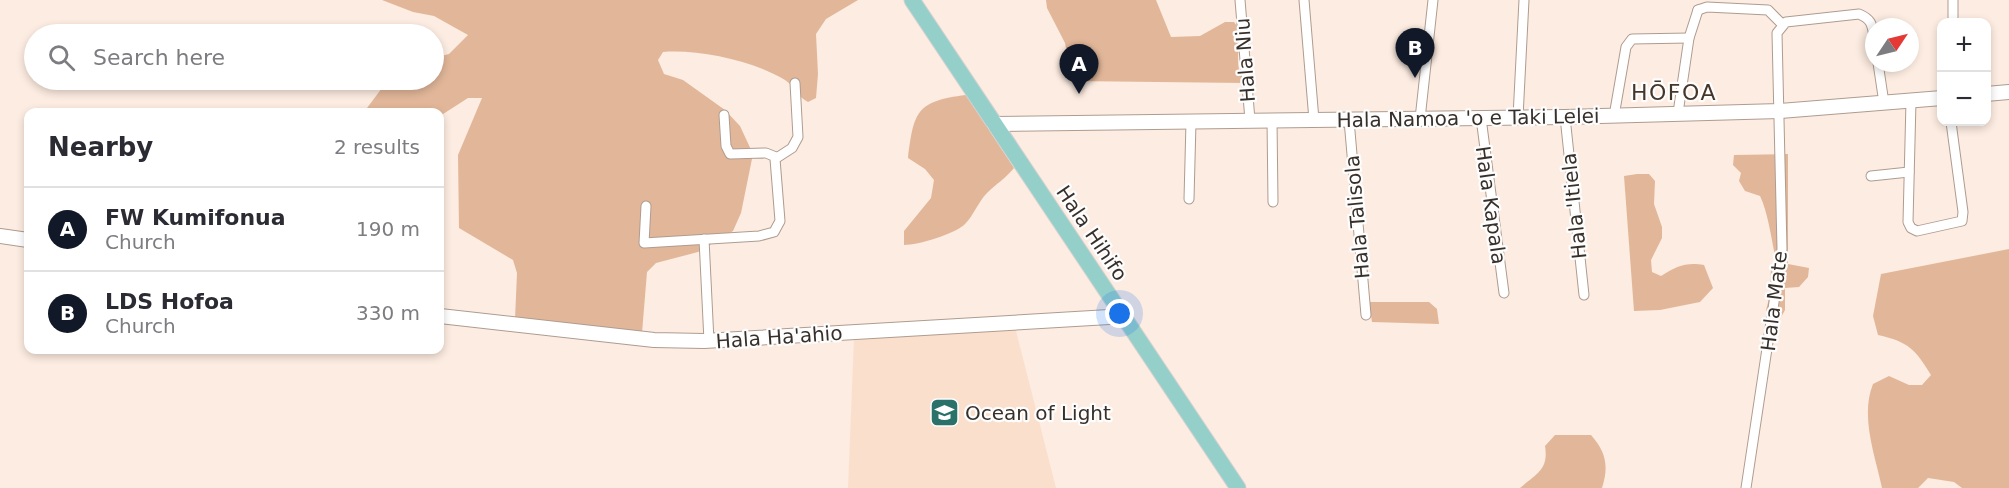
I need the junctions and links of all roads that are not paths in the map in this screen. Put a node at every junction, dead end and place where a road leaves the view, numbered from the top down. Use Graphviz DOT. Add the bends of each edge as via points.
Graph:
graph roads {
  1 [pos="912,0"];
  2 [pos="1240,0"];
  3 [pos="1304,0"];
  4 [pos="1433,0"];
  5 [pos="1524,0"];
  6 [pos="1953,0"];
  7 [pos="1697,5"];
  8 [pos="1868,18"];
  9 [pos="1953,18"];
  10 [pos="1782,24"];
  11 [pos="1689,38"];
  12 [pos="1879,72"];
  13 [pos="795,83"];
  14 [pos="2009,92"];
  15 [pos="1991,94"];
  16 [pos="1937,98"];
  17 [pos="1911,101"];
  18 [pos="1884,103"];
  19 [pos="1780,111"];
  20 [pos="1678,113"];
  21 [pos="724,115"];
  22 [pos="1614,116"];
  23 [pos="1518,117"];
  24 [pos="1564,117"];
  25 [pos="1481,118"];
  26 [pos="1420,119"];
  27 [pos="1250,120"];
  28 [pos="1272,120"];
  29 [pos="1314,120"];
  30 [pos="1349,120"];
  31 [pos="1191,122"];
  32 [pos="994,124"];
  33 [pos="1952,126"];
  34 [pos="776,157"];
  35 [pos="1909,172"];
  36 [pos="1871,176"];
  37 [pos="1189,199"];
  38 [pos="1273,202"];
  39 [pos="646,206"];
  40 [pos="0,236"];
  41 [pos="24,239"];
  42 [pos="704,239"];
  43 [pos="1504,293"];
  44 [pos="1584,295"];
  45 [pos="1118,311"];
  46 [pos="1366,315"];
  47 [pos="444,316"];
  48 [pos="709,341"];
  49 [pos="1238,488"];
  50 [pos="1746,488"];
  1 -- 32 [label="main road, Hala Hihifo"];
  2 -- 27 [label="street, Hala Niu"];
  3 -- 29 [label="street"];
  4 -- 26 [label="street"];
  5 -- 23 [label="street"];
  6 -- 9 [label="street"];
  7 -- 10 [label="street" via="1768,10"];
  7 -- 11 [label="street"];
  8 -- 10 [label="street" via="1859,14"];
  10 -- 19 [label="street, Hala Mate" via="1777,33"];
  11 -- 20 [label="street"];
  11 -- 22 [label="street" via="1632,39 1626,47"];
  12 -- 18 [label="street"];
  13 -- 34 [label="street" via="798,137 792,148"];
  14 -- 15 [label="street"];
  16 -- 17 [label="street, Hala Namoa 'o e Taki Lelei"];
  17 -- 18 [label="street, Hala Namoa 'o e Taki Lelei"];
  17 -- 35 [label="street"];
  18 -- 19 [label="street, Hala Namoa 'o e Taki Lelei"];
  19 -- 20 [label="street, Hala Namoa 'o e Taki Lelei"];
  19 -- 50 [label="street, Hala Mate" via="1782,249"];
  20 -- 22 [label="street, Hala Namoa 'o e Taki Lelei"];
  21 -- 34 [label="street" via="730,154 766,153"];
  22 -- 24 [label="street, Hala Namoa 'o e Taki Lelei"];
  23 -- 24 [label="street, Hala Namoa 'o e Taki Lelei"];
  23 -- 25 [label="street, Hala Namoa 'o e Taki Lelei"];
  24 -- 44 [label="street, Hala 'Itiela"];
  25 -- 26 [label="street, Hala Namoa 'o e Taki Lelei"];
  25 -- 43 [label="street, Hala Kapala"];
  26 -- 30 [label="street, Hala Namoa 'o e Taki Lelei"];
  27 -- 28 [label="street, Hala Namoa 'o e Taki Lelei"];
  27 -- 31 [label="street, Hala Namoa 'o e Taki Lelei"];
  28 -- 29 [label="street, Hala Namoa 'o e Taki Lelei"];
  28 -- 38 [label="street"];
  29 -- 30 [label="street, Hala Namoa 'o e Taki Lelei"];
  30 -- 46 [label="street, Hala Talisola"];
  31 -- 32 [label="street, Hala Namoa 'o e Taki Lelei"];
  31 -- 37 [label="street"];
  32 -- 45 [label="main road, Hala Hihifo"];
  33 -- 35 [label="street" via="1962,221 1917,231 1911,228"];
  34 -- 42 [label="street" via="780,221 774,232"];
  35 -- 36 [label="street"];
  39 -- 42 [label="street" via="644,243"];
  40 -- 41 [label="street"];
  42 -- 48 [label="street"];
  45 -- 48 [label="street, Hala Ha'ahio" via="1109,317"];
  45 -- 49 [label="main road, Hala Hihifo"];
  47 -- 48 [label="street, Hala Ha'ahio" via="654,340"];
}
